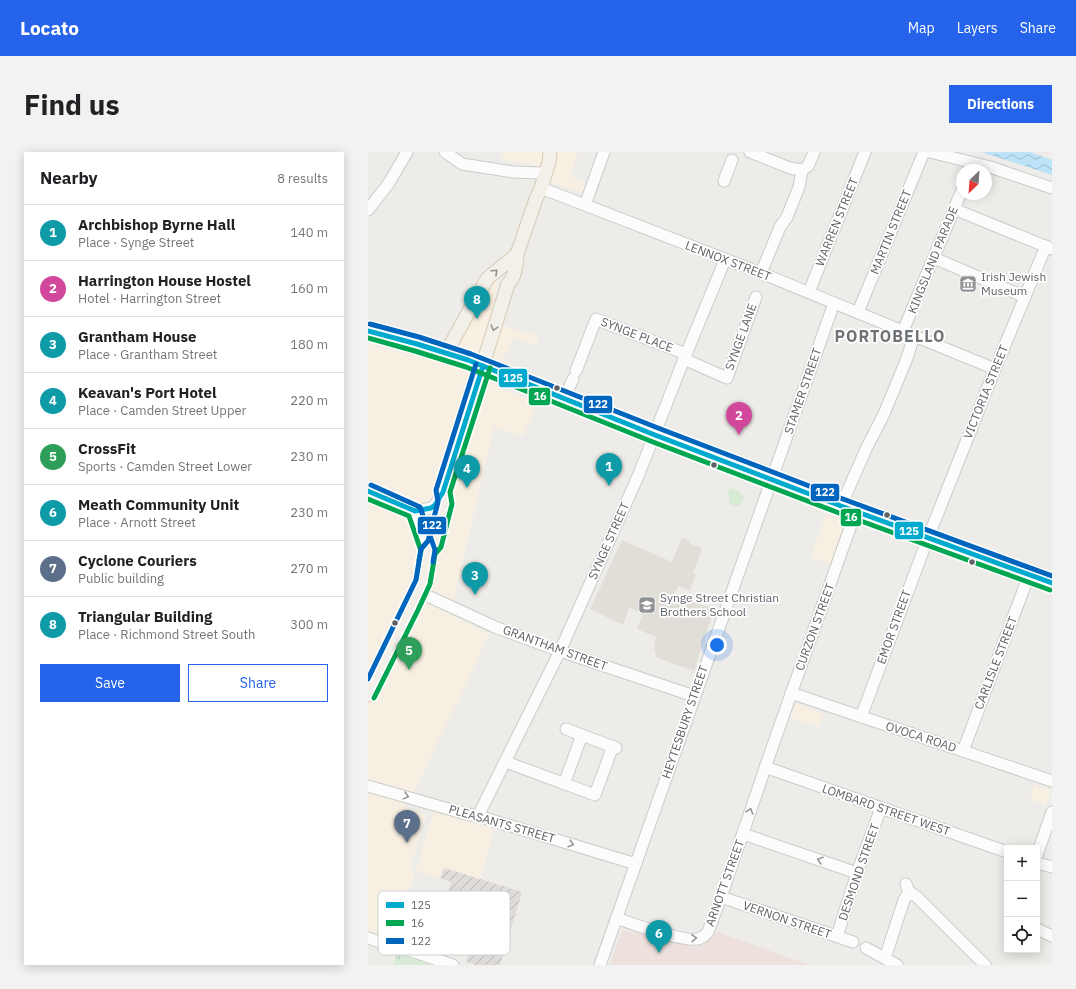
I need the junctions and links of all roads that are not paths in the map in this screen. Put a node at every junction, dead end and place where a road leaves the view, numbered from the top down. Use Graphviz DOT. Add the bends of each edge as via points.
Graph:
graph roads {
  1 [pos="407,152"];
  2 [pos="445,152"];
  3 [pos="550,152"];
  4 [pos="604,152"];
  5 [pos="750,152"];
  6 [pos="814,152"];
  7 [pos="865,152"];
  8 [pos="924,152"];
  9 [pos="930,152"];
  10 [pos="733,157"];
  11 [pos="964,164"];
  12 [pos="992,168"];
  13 [pos="802,170"];
  14 [pos="541,173"];
  15 [pos="724,181"];
  16 [pos="1052,188"];
  17 [pos="538,194"];
  18 [pos="958,200"];
  19 [pos="585,205"];
  20 [pos="954,209"];
  21 [pos="368,210"];
  22 [pos="1049,247"];
  23 [pos="517,254"];
  24 [pos="934,258"];
  25 [pos="725,260"];
  26 [pos="762,273"];
  27 [pos="809,292"];
  28 [pos="756,297"];
  29 [pos="1025,297"];
  30 [pos="834,303"];
  31 [pos="858,312"];
  32 [pos="368,331"];
  33 [pos="909,334"];
  34 [pos="446,353"];
  35 [pos="685,356"];
  36 [pos="483,366"];
  37 [pos="995,369"];
  38 [pos="564,399"];
  39 [pos="655,435"];
  40 [pos="772,479"];
  41 [pos="368,491"];
  42 [pos="443,492"];
  43 [pos="841,506"];
  44 [pos="415,510"];
  45 [pos="856,511"];
  46 [pos="928,538"];
  47 [pos="428,551"];
  48 [pos="1029,575"];
  49 [pos="1052,583"];
  50 [pos="419,592"];
  51 [pos="560,650"];
  52 [pos="368,694"];
  53 [pos="791,694"];
  54 [pos="694,696"];
  55 [pos="861,717"];
  56 [pos="566,730"];
  57 [pos="582,735"];
  58 [pos="774,742"];
  59 [pos="963,751"];
  60 [pos="506,762"];
  61 [pos="765,767"];
  62 [pos="1052,781"];
  63 [pos="564,784"];
  64 [pos="368,786"];
  65 [pos="881,808"];
  66 [pos="1052,812"];
  67 [pos="478,816"];
  68 [pos="743,834"];
  69 [pos="1040,846"];
  70 [pos="1004,851"];
  71 [pos="636,864"];
  72 [pos="1040,864"];
  73 [pos="1052,868"];
  74 [pos="857,873"];
  75 [pos="721,897"];
  76 [pos="616,918"];
  77 [pos="1040,931"];
  78 [pos="837,936"];
  79 [pos="1052,936"];
  80 [pos="853,942"];
  81 [pos="866,948"];
  82 [pos="423,955"];
  83 [pos="885,958"];
  84 [pos="453,965"];
  85 [pos="600,965"];
  86 [pos="897,965"];
  87 [pos="985,965"];
  1 -- 21 [label="street" via="389,183"];
  2 -- 14 [label="street" via="462,164 513,172"];
  3 -- 14 [label="main road"];
  3 -- 17 [label="main road"];
  4 -- 19 [label="street"];
  5 -- 13 [label="street" via="790,168"];
  6 -- 13 [label="street" via="808,166"];
  7 -- 27 [label="street, WARREN STREET"];
  8 -- 31 [label="street, MARTIN STREET"];
  9 -- 11 [label="street"];
  10 -- 15 [label="street"];
  12 -- 16 [label="street"];
  13 -- 26 [label="street" via="799,187"];
  14 -- 17 [label="main road"];
  17 -- 19 [label="street, LENNOX STREET"];
  17 -- 23 [label="main road"];
  18 -- 20 [label="street, KINGSLAND PARADE"];
  19 -- 25 [label="street, LENNOX STREET"];
  20 -- 22 [label="street"];
  20 -- 24 [label="street, KINGSLAND PARADE"];
  22 -- 29 [label="street, VICTORIA STREET"];
  34 -- 23 [label="main road, one-way" via="487,279"];
  23 -- 36 [label="main road, one-way" via="511,282 508,284"];
  24 -- 29 [label="street"];
  24 -- 33 [label="street, KINGSLAND PARADE"];
  25 -- 26 [label="street, LENNOX STREET"];
  25 -- 35 [label="street, SYNGE STREET"];
  26 -- 27 [label="street, LENNOX STREET"];
  27 -- 30 [label="street, LENNOX STREET"];
  28 -- 35 [label="street, SYNGE LANE" via="727,378"];
  29 -- 37 [label="street, VICTORIA STREET"];
  30 -- 31 [label="street, LENNOX STREET"];
  30 -- 40 [label="street, STAMER STREET"];
  31 -- 33 [label="street, LENNOX STREET"];
  32 -- 34 [label="main road"];
  33 -- 37 [label="street, LENNOX STREET"];
  33 -- 43 [label="street, KINGSLAND PARADE" via="907,358"];
  34 -- 36 [label="main road"];
  35 -- 38 [label="street, SYNGE PLACE" via="596,319"];
  35 -- 39 [label="street, SYNGE STREET"];
  36 -- 38 [label="main road"];
  36 -- 42 [label="main road"];
  37 -- 46 [label="street, VICTORIA STREET"];
  38 -- 39 [label="main road"];
  39 -- 40 [label="main road"];
  39 -- 51 [label="street, SYNGE STREET"];
  40 -- 43 [label="main road"];
  40 -- 54 [label="street, HEYTESBURY STREET"];
  41 -- 44 [label="street"];
  42 -- 44 [label="street" via="435,506"];
  42 -- 47 [label="main road" via="445,502 434,545"];
  43 -- 45 [label="main road"];
  44 -- 47 [label="street"];
  45 -- 46 [label="main road"];
  45 -- 53 [label="street, CURZON STREET"];
  46 -- 48 [label="main road"];
  46 -- 55 [label="street, EMOR STREET"];
  47 -- 50 [label="main road" via="425,575"];
  48 -- 49 [label="main road"];
  48 -- 59 [label="street, CARLISLE STREET"];
  50 -- 51 [label="street, GRANTHAM STREET" via="495,626"];
  50 -- 52 [label="main road"];
  51 -- 54 [label="street, GRANTHAM STREET"];
  51 -- 60 [label="street, SYNGE STREET"];
  53 -- 55 [label="street, OVOCA ROAD"];
  53 -- 58 [label="street, CURZON STREET"];
  54 -- 71 [label="street, HEYTESBURY STREET"];
  55 -- 59 [label="street, OVOCA ROAD"];
  56 -- 57 [label="street"];
  57 -- 63 [label="street"];
  57 -- 63 [label="street" via="615,747 595,795"];
  58 -- 61 [label="street, ARNOTT STREET"];
  59 -- 62 [label="street, OVOCA ROAD"];
  60 -- 63 [label="street"];
  60 -- 67 [label="street, SYNGE STREET"];
  61 -- 65 [label="street, LOMBARD STREET WEST"];
  68 -- 61 [label="street, ARNOTT STREET, one-way"];
  64 -- 67 [label="street, PLEASANTS STREET, one-way"];
  65 -- 70 [label="street, LOMBARD STREET WEST"];
  65 -- 74 [label="street, DESMOND STREET"];
  66 -- 69 [label="street"];
  67 -- 71 [label="street, PLEASANTS STREET, one-way"];
  74 -- 68 [label="street, one-way"];
  68 -- 75 [label="street, ARNOTT STREET"];
  71 -- 76 [label="street, HEYTESBURY STREET"];
  72 -- 73 [label="street"];
  74 -- 78 [label="street, DESMOND STREET"];
  76 -- 75 [label="street, ARNOTT STREET, one-way" via="664,933 698,939 708,932"];
  75 -- 78 [label="street, VERNON STREET"];
  76 -- 85 [label="street, HEYTESBURY STREET"];
  77 -- 79 [label="street"];
  78 -- 80 [label="street, VERNON STREET"];
  81 -- 83 [label="street"];
  82 -- 84 [label="street"];
  83 -- 86 [label="street"];
  83 -- 87 [label="street" via="907,888"];
}
